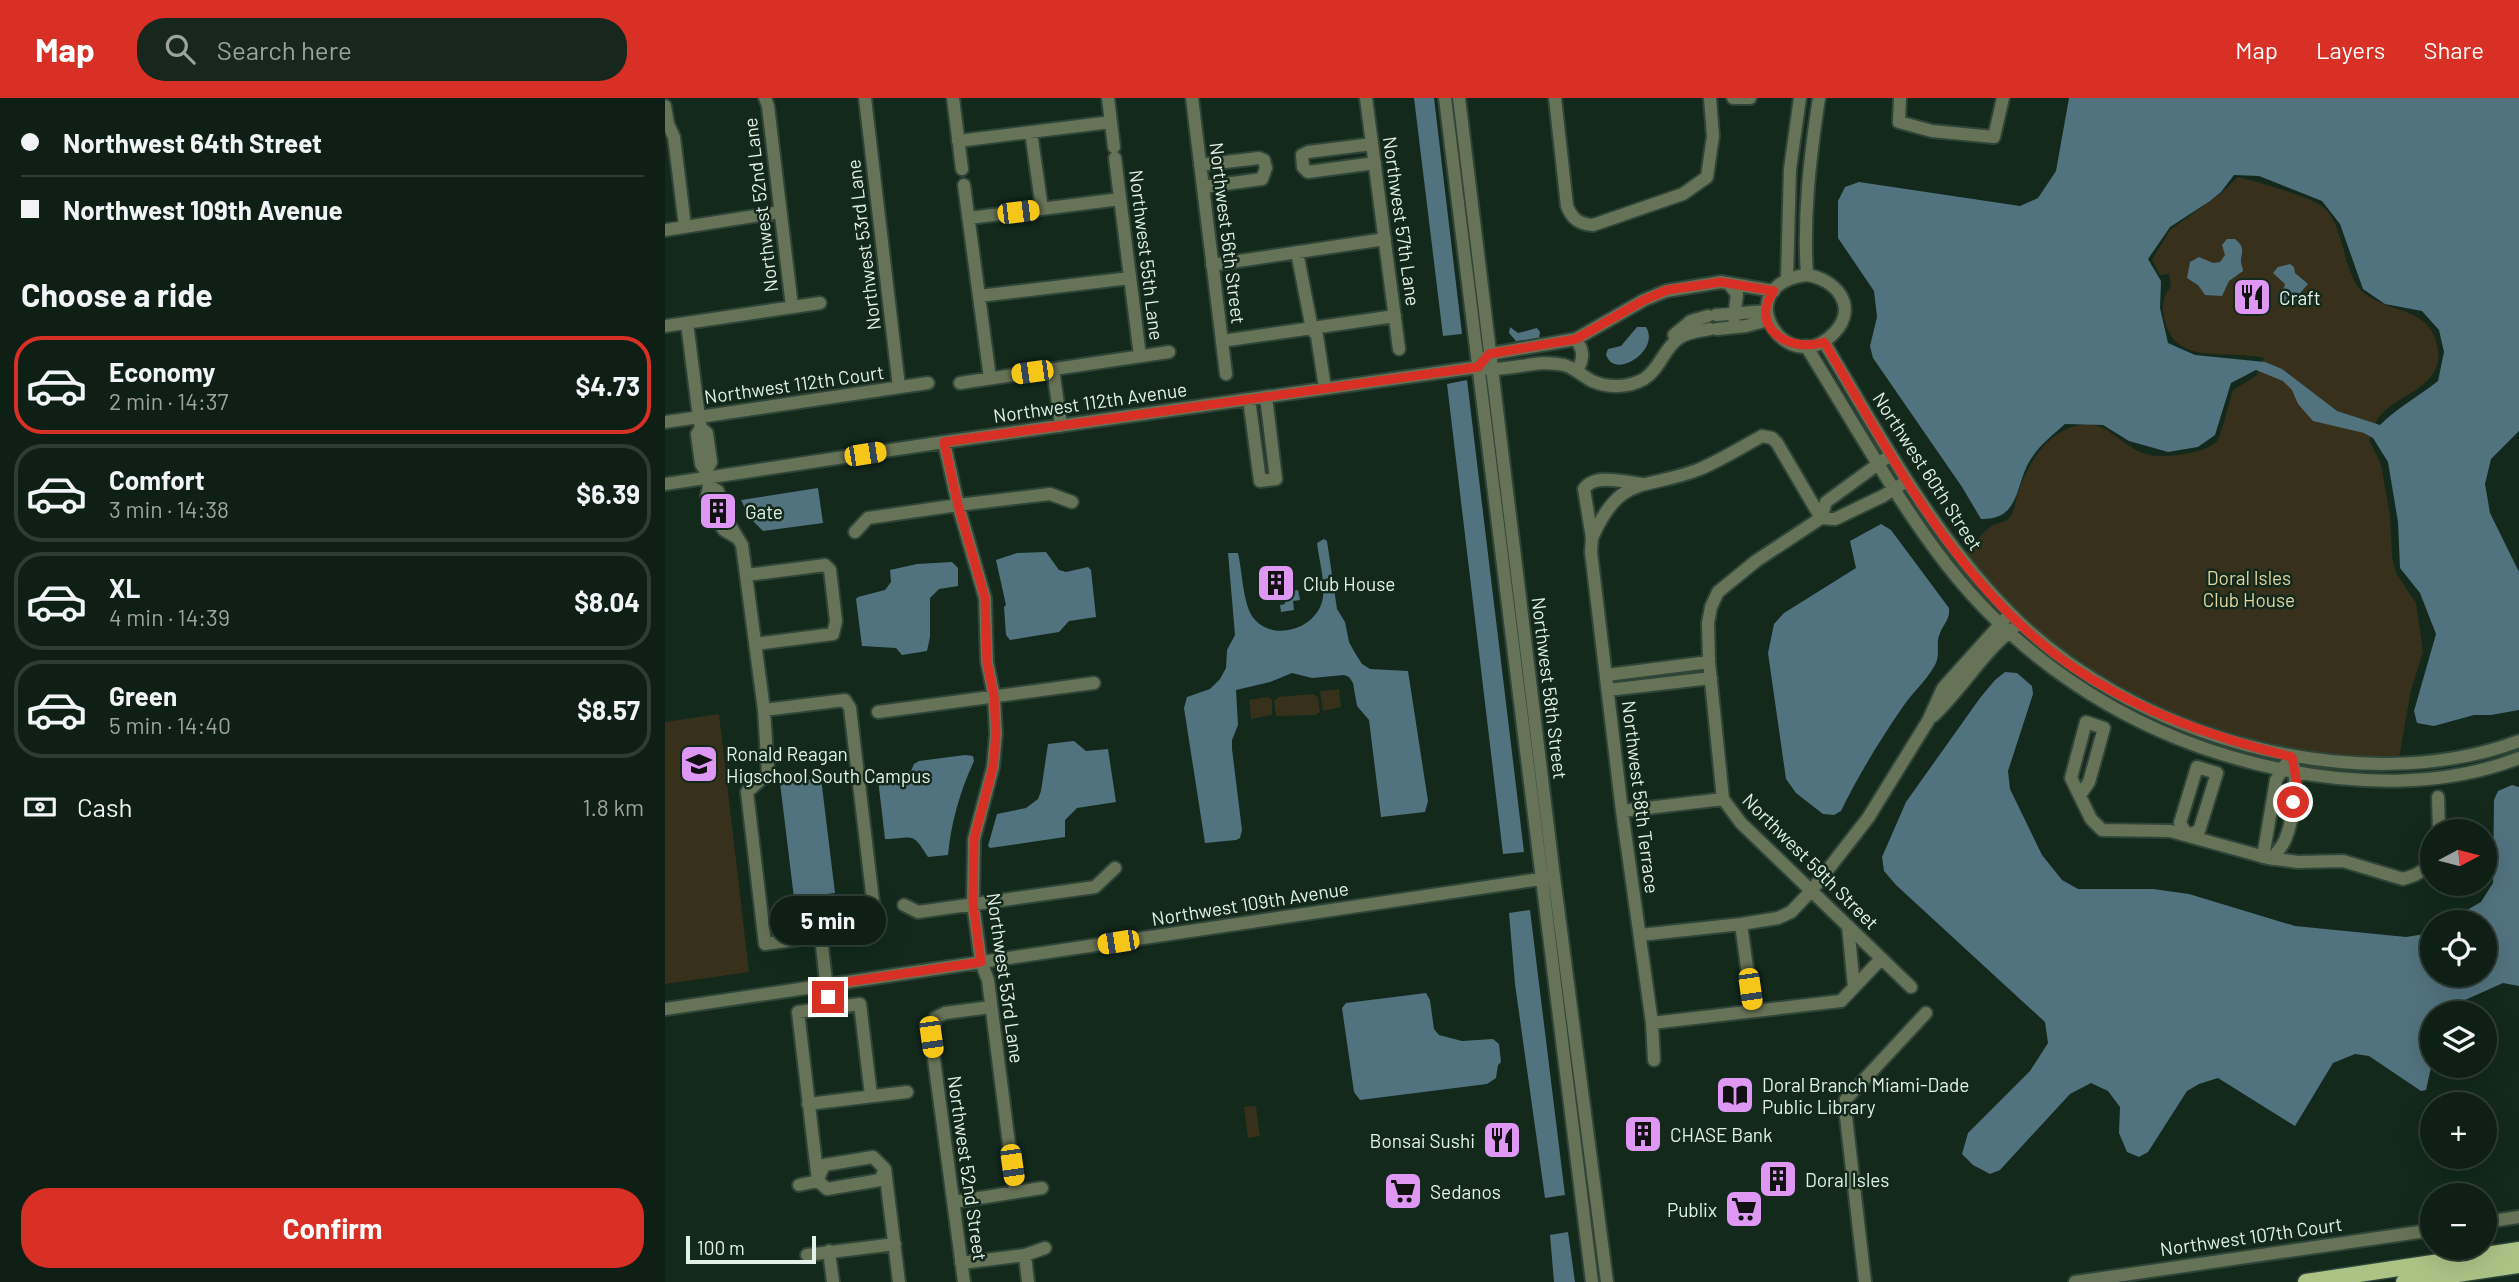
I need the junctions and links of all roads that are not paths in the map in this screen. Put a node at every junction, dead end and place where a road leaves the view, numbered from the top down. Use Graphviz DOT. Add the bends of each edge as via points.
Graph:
graph roads {
  1 [pos="765,98"];
  2 [pos="865,98"];
  3 [pos="953,98"];
  4 [pos="1108,98"];
  5 [pos="1192,98"];
  6 [pos="1366,98"];
  7 [pos="1445,98"];
  8 [pos="1459,98"];
  9 [pos="1555,98"];
  10 [pos="1710,98"];
  11 [pos="1733,98"];
  12 [pos="1750,98"];
  13 [pos="1800,98"];
  14 [pos="1819,98"];
  15 [pos="1900,98"];
  16 [pos="2003,98"];
  17 [pos="665,106"];
  18 [pos="1111,122"];
  19 [pos="666,125"];
  20 [pos="1031,132"];
  21 [pos="958,141"];
  22 [pos="1372,144"];
  23 [pos="1375,163"];
  24 [pos="1200,165"];
  25 [pos="962,169"];
  26 [pos="964,185"];
  27 [pos="1203,187"];
  28 [pos="1120,198"];
  29 [pos="1042,209"];
  30 [pos="780,212"];
  31 [pos="969,218"];
  32 [pos="685,226"];
  33 [pos="665,230"];
  34 [pos="1385,239"];
  35 [pos="1297,252"];
  36 [pos="1212,265"];
  37 [pos="1807,275"];
  38 [pos="1130,278"];
  39 [pos="1787,279"];
  40 [pos="1729,284"];
  41 [pos="1774,291"];
  42 [pos="979,296"];
  43 [pos="820,303"];
  44 [pos="792,307"];
  45 [pos="1734,313"];
  46 [pos="1395,316"];
  47 [pos="1767,316"];
  48 [pos="1713,322"];
  49 [pos="687,323"];
  50 [pos="665,326"];
  51 [pos="1734,327"];
  52 [pos="1313,329"];
  53 [pos="1576,339"];
  54 [pos="1222,341"];
  55 [pos="1824,342"];
  56 [pos="1806,346"];
  57 [pos="1399,349"];
  58 [pos="1169,352"];
  59 [pos="1489,354"];
  60 [pos="1140,356"];
  61 [pos="1478,367"];
  62 [pos="1053,369"];
  63 [pos="1491,370"];
  64 [pos="1577,371"];
  65 [pos="1226,374"];
  66 [pos="990,378"];
  67 [pos="928,383"];
  68 [pos="960,383"];
  69 [pos="899,387"];
  70 [pos="1321,389"];
  71 [pos="1266,397"];
  72 [pos="1249,399"];
  73 [pos="665,422"];
  74 [pos="700,422"];
  75 [pos="1061,426"];
  76 [pos="944,442"];
  77 [pos="1891,455"];
  78 [pos="1879,463"];
  79 [pos="708,478"];
  80 [pos="1907,480"];
  81 [pos="665,484"];
  82 [pos="1642,484"];
  83 [pos="1895,488"];
  84 [pos="1072,502"];
  85 [pos="958,505"];
  86 [pos="1821,518"];
  87 [pos="855,532"];
  88 [pos="1592,538"];
  89 [pos="747,575"];
  90 [pos="2010,614"];
  91 [pos="2021,623"];
  92 [pos="2004,628"];
  93 [pos="755,644"];
  94 [pos="1709,662"];
  95 [pos="1607,675"];
  96 [pos="1710,678"];
  97 [pos="1094,683"];
  98 [pos="1608,690"];
  99 [pos="994,696"];
  100 [pos="764,710"];
  101 [pos="878,712"];
  102 [pos="2519,741"];
  103 [pos="2292,757"];
  104 [pos="2519,758"];
  105 [pos="2288,771"];
  106 [pos="2080,795"];
  107 [pos="2438,797"];
  108 [pos="1723,799"];
  109 [pos="1622,811"];
  110 [pos="2269,815"];
  111 [pos="2439,819"];
  112 [pos="2290,820"];
  113 [pos="2187,835"];
  114 [pos="2265,836"];
  115 [pos="2285,841"];
  116 [pos="2245,852"];
  117 [pos="2267,858"];
  118 [pos="2298,862"];
  119 [pos="1115,868"];
  120 [pos="2420,872"];
  121 [pos="1548,878"];
  122 [pos="1812,890"];
  123 [pos="973,904"];
  124 [pos="904,905"];
  125 [pos="1741,924"];
  126 [pos="1848,926"];
  127 [pos="1640,935"];
  128 [pos="821,937"];
  129 [pos="1881,959"];
  130 [pos="981,962"];
  131 [pos="827,985"];
  132 [pos="1854,987"];
  133 [pos="1911,987"];
  134 [pos="991,1007"];
  135 [pos="829,1008"];
  136 [pos="665,1009"];
  137 [pos="1753,1011"];
  138 [pos="1926,1013"];
  139 [pos="1652,1023"];
  140 [pos="1654,1060"];
  141 [pos="907,1091"];
  142 [pos="871,1095"];
  143 [pos="808,1104"];
  144 [pos="885,1169"];
  145 [pos="818,1181"];
  146 [pos="799,1185"];
  147 [pos="1042,1188"];
  148 [pos="1015,1191"];
  149 [pos="954,1202"];
  150 [pos="2519,1217"];
  151 [pos="2497,1220"];
  152 [pos="2420,1232"];
  153 [pos="895,1244"];
  154 [pos="1045,1248"];
  155 [pos="2519,1250"];
  156 [pos="829,1251"];
  157 [pos="807,1255"];
  158 [pos="1025,1255"];
  159 [pos="961,1263"];
  160 [pos="2519,1265"];
  161 [pos="833,1282"];
  162 [pos="899,1282"];
  163 [pos="964,1282"];
  164 [pos="1028,1282"];
  165 [pos="1592,1282"];
  166 [pos="1607,1282"];
  167 [pos="1865,1282"];
  168 [pos="2075,1282"];
  169 [pos="2306,1282"];
  170 [pos="2404,1282"];
  1 -- 30 [label="street, Northwest 52nd Lane"];
  2 -- 69 [label="street, Northwest 53rd Lane"];
  3 -- 21 [label="street"];
  4 -- 18 [label="street, Northwest 55th Lane"];
  5 -- 24 [label="street, Northwest 56th Street"];
  6 -- 22 [label="street, Northwest 57th Lane"];
  7 -- 61 [label="street, Northwest 58th Street"];
  8 -- 59 [label="street, Northwest 58th Street"];
  9 -- 10 [label="street" via="1567,206 1572,217 1593,225 1683,194 1707,177 1713,136"];
  11 -- 12 [label="street"];
  13 -- 39 [label="street" via="1790,169"];
  14 -- 37 [label="street" via="1809,167"];
  15 -- 16 [label="street" via="1899,122 1932,131 1994,137"];
  17 -- 19 [label="street"];
  18 -- 20 [label="street"];
  18 -- 28 [label="street, Northwest 55th Lane"];
  19 -- 32 [label="street" via="674,137"];
  20 -- 21 [label="street"];
  20 -- 29 [label="street"];
  21 -- 25 [label="street"];
  22 -- 23 [label="street, Northwest 57th Lane"];
  22 -- 23 [label="street" via="1308,152 1302,155 1302,162 1308,172"];
  23 -- 34 [label="street, Northwest 57th Lane"];
  24 -- 27 [label="street, Northwest 56th Street"];
  24 -- 27 [label="street" via="1259,158 1266,168 1262,179"];
  26 -- 31 [label="street"];
  27 -- 36 [label="street, Northwest 56th Street"];
  28 -- 29 [label="street"];
  28 -- 38 [label="street, Northwest 55th Lane"];
  29 -- 31 [label="street"];
  30 -- 32 [label="street"];
  30 -- 44 [label="street, Northwest 52nd Lane"];
  31 -- 42 [label="street"];
  32 -- 33 [label="street"];
  34 -- 35 [label="street"];
  34 -- 46 [label="street, Northwest 57th Lane"];
  35 -- 36 [label="street"];
  35 -- 52 [label="street"];
  36 -- 54 [label="street, Northwest 56th Street"];
  37 -- 39 [label="street"];
  37 -- 55 [label="street" via="1829,282 1842,298 1844,317"];
  38 -- 42 [label="street"];
  38 -- 60 [label="street, Northwest 55th Lane"];
  39 -- 41 [label="street"];
  40 -- 41 [label="street"];
  40 -- 45 [label="street" via="1737,295"];
  40 -- 53 [label="street" via="1667,290"];
  41 -- 47 [label="street"];
  42 -- 66 [label="street"];
  43 -- 44 [label="street"];
  44 -- 49 [label="street"];
  45 -- 47 [label="street, Northwest 112th Avenue"];
  45 -- 48 [label="street, Northwest 112th Avenue"];
  45 -- 51 [label="street"];
  46 -- 52 [label="street"];
  46 -- 57 [label="street, Northwest 57th Lane"];
  47 -- 51 [label="street, Northwest 112th Avenue"];
  47 -- 56 [label="street" via="1780,338"];
  48 -- 51 [label="street, Northwest 112th Avenue"];
  48 -- 64 [label="street, Northwest 112th Avenue" via="1691,321 1675,334 1657,368 1627,386 1609,386"];
  49 -- 50 [label="street"];
  49 -- 74 [label="street"];
  52 -- 54 [label="street"];
  52 -- 70 [label="street"];
  53 -- 59 [label="street"];
  53 -- 64 [label="street" via="1583,354"];
  54 -- 65 [label="street, Northwest 56th Street"];
  55 -- 56 [label="street"];
  55 -- 77 [label="street, Northwest 60th Street"];
  56 -- 78 [label="street, Northwest 60th Street"];
  58 -- 60 [label="street"];
  59 -- 61 [label="street"];
  59 -- 63 [label="street, Northwest 58th Street"];
  60 -- 62 [label="street"];
  61 -- 63 [label="street, Northwest 112th Avenue"];
  61 -- 70 [label="street, Northwest 112th Avenue"];
  61 -- 121 [label="street, Northwest 58th Street"];
  62 -- 66 [label="street"];
  62 -- 75 [label="street"];
  63 -- 64 [label="street, Northwest 112th Avenue" via="1548,363"];
  63 -- 121 [label="street, Northwest 58th Street"];
  66 -- 68 [label="street"];
  67 -- 69 [label="street, Northwest 112th Court"];
  69 -- 74 [label="street, Northwest 112th Court"];
  70 -- 71 [label="street, Northwest 112th Avenue"];
  71 -- 72 [label="street, Northwest 112th Avenue"];
  71 -- 72 [label="street" via="1276,479 1261,481"];
  72 -- 75 [label="street, Northwest 112th Avenue"];
  73 -- 74 [label="street, Northwest 112th Court"];
  74 -- 79 [label="street" via="701,464"];
  75 -- 76 [label="street, Northwest 112th Avenue"];
  76 -- 79 [label="street, Northwest 112th Avenue"];
  76 -- 85 [label="street, Northwest 53rd Lane"];
  77 -- 78 [label="street"];
  77 -- 80 [label="street, Northwest 60th Street"];
  78 -- 83 [label="street, Northwest 60th Street"];
  78 -- 86 [label="street" via="1826,502"];
  79 -- 81 [label="street, Northwest 112th Avenue"];
  79 -- 89 [label="street" via="742,545"];
  80 -- 83 [label="street"];
  80 -- 90 [label="street, Northwest 60th Street" via="1954,549"];
  82 -- 86 [label="street" via="1699,469 1762,436 1777,443"];
  82 -- 88 [label="street" via="1612,502"];
  82 -- 88 [label="street, Northwest 58th Terrace" via="1588,483 1584,489"];
  83 -- 86 [label="street" via="1835,519"];
  83 -- 92 [label="street, Northwest 60th Street" via="1939,554"];
  84 -- 85 [label="street" via="1050,494"];
  85 -- 87 [label="street" via="869,518"];
  85 -- 99 [label="street, Northwest 53rd Lane" via="985,598 987,662"];
  86 -- 94 [label="street, Northwest 59th Street" via="1718,592 1708,623"];
  88 -- 95 [label="street, Northwest 58th Terrace"];
  89 -- 93 [label="street"];
  89 -- 93 [label="street" via="825,565 830,570 836,621 833,634"];
  90 -- 91 [label="street, Northwest 60th Street"];
  90 -- 92 [label="street"];
  91 -- 92 [label="street"];
  91 -- 103 [label="street, Northwest 60th Street" via="2074,667 2168,718"];
  92 -- 105 [label="street, Northwest 60th Street" via="2073,684 2135,720 2191,744"];
  92 -- 122 [label="street" via="1943,688 1868,818"];
  93 -- 100 [label="street"];
  94 -- 95 [label="street"];
  94 -- 96 [label="street, Northwest 59th Street"];
  95 -- 98 [label="street, Northwest 58th Terrace"];
  96 -- 98 [label="street"];
  96 -- 108 [label="street, Northwest 59th Street"];
  97 -- 99 [label="street"];
  98 -- 109 [label="street, Northwest 58th Terrace"];
  99 -- 101 [label="street"];
  99 -- 123 [label="street, Northwest 53rd Lane" via="993,767 974,839"];
  100 -- 128 [label="street" via="768,773 747,792 765,944"];
  100 -- 128 [label="street" via="845,700 850,708 876,918 872,929"];
  102 -- 103 [label="street, Northwest 60th Street" via="2467,758 2429,762 2358,763"];
  103 -- 105 [label="street"];
  104 -- 105 [label="street, Northwest 60th Street" via="2475,772 2425,779 2359,779"];
  105 -- 110 [label="street" via="2276,780"];
  105 -- 112 [label="street" via="2297,784"];
  106 -- 106 [label="street" via="2089,782 2104,728 2086,722 2071,774"];
  106 -- 113 [label="street" via="2102,831 2158,830"];
  107 -- 111 [label="street"];
  108 -- 109 [label="street"];
  108 -- 122 [label="street, Northwest 59th Street" via="1741,823"];
  109 -- 127 [label="street, Northwest 58th Terrace"];
  110 -- 112 [label="street"];
  110 -- 114 [label="street"];
  112 -- 115 [label="street"];
  113 -- 113 [label="street" via="2199,831 2217,773 2197,767 2181,823"];
  113 -- 116 [label="street"];
  114 -- 116 [label="street"];
  114 -- 117 [label="street"];
  115 -- 117 [label="street"];
  115 -- 118 [label="street"];
  116 -- 117 [label="street"];
  117 -- 118 [label="street"];
  118 -- 120 [label="street" via="2343,861 2403,879"];
  119 -- 123 [label="street" via="1094,887"];
  121 -- 130 [label="street, Northwest 109th Avenue"];
  121 -- 165 [label="street, Northwest 58th Street"];
  121 -- 166 [label="street, Northwest 58th Street"];
  122 -- 125 [label="street" via="1778,919"];
  122 -- 126 [label="street, Northwest 59th Street"];
  123 -- 124 [label="street" via="918,912"];
  123 -- 130 [label="street, Northwest 53rd Lane"];
  125 -- 127 [label="street"];
  125 -- 137 [label="street"];
  126 -- 129 [label="street, Northwest 59th Street"];
  126 -- 132 [label="street"];
  127 -- 139 [label="street, Northwest 58th Terrace"];
  128 -- 131 [label="street"];
  129 -- 132 [label="street"];
  129 -- 133 [label="street, Northwest 59th Street"];
  130 -- 131 [label="street, Northwest 109th Avenue"];
  130 -- 134 [label="street, Northwest 53rd Lane"];
  131 -- 135 [label="street"];
  131 -- 136 [label="street, Northwest 109th Avenue"];
  132 -- 137 [label="street" via="1841,1001"];
  134 -- 148 [label="street, Northwest 53rd Lane"];
  134 -- 149 [label="street, Northwest 52nd Street" via="945,1013 935,1018 931,1037"];
  135 -- 142 [label="street" via="860,1004"];
  135 -- 143 [label="street" via="798,1012"];
  137 -- 139 [label="street"];
  138 -- 167 [label="street" via="1846,1099"];
  139 -- 140 [label="street, Northwest 58th Terrace"];
  141 -- 142 [label="street"];
  142 -- 143 [label="street"];
  143 -- 145 [label="street"];
  144 -- 145 [label="street" via="880,1180 827,1189"];
  144 -- 145 [label="street" via="873,1157 824,1165"];
  144 -- 153 [label="street"];
  145 -- 146 [label="street"];
  147 -- 148 [label="street"];
  148 -- 149 [label="street"];
  149 -- 159 [label="street, Northwest 52nd Street"];
  150 -- 151 [label="street"];
  152 -- 168 [label="street, Northwest 107th Court"];
  153 -- 156 [label="street"];
  153 -- 162 [label="street"];
  154 -- 158 [label="street"];
  155 -- 169 [label="main road"];
  156 -- 157 [label="street"];
  156 -- 161 [label="street"];
  158 -- 159 [label="street"];
  158 -- 164 [label="street"];
  159 -- 163 [label="street, Northwest 52nd Street"];
  160 -- 170 [label="main road"];
}
